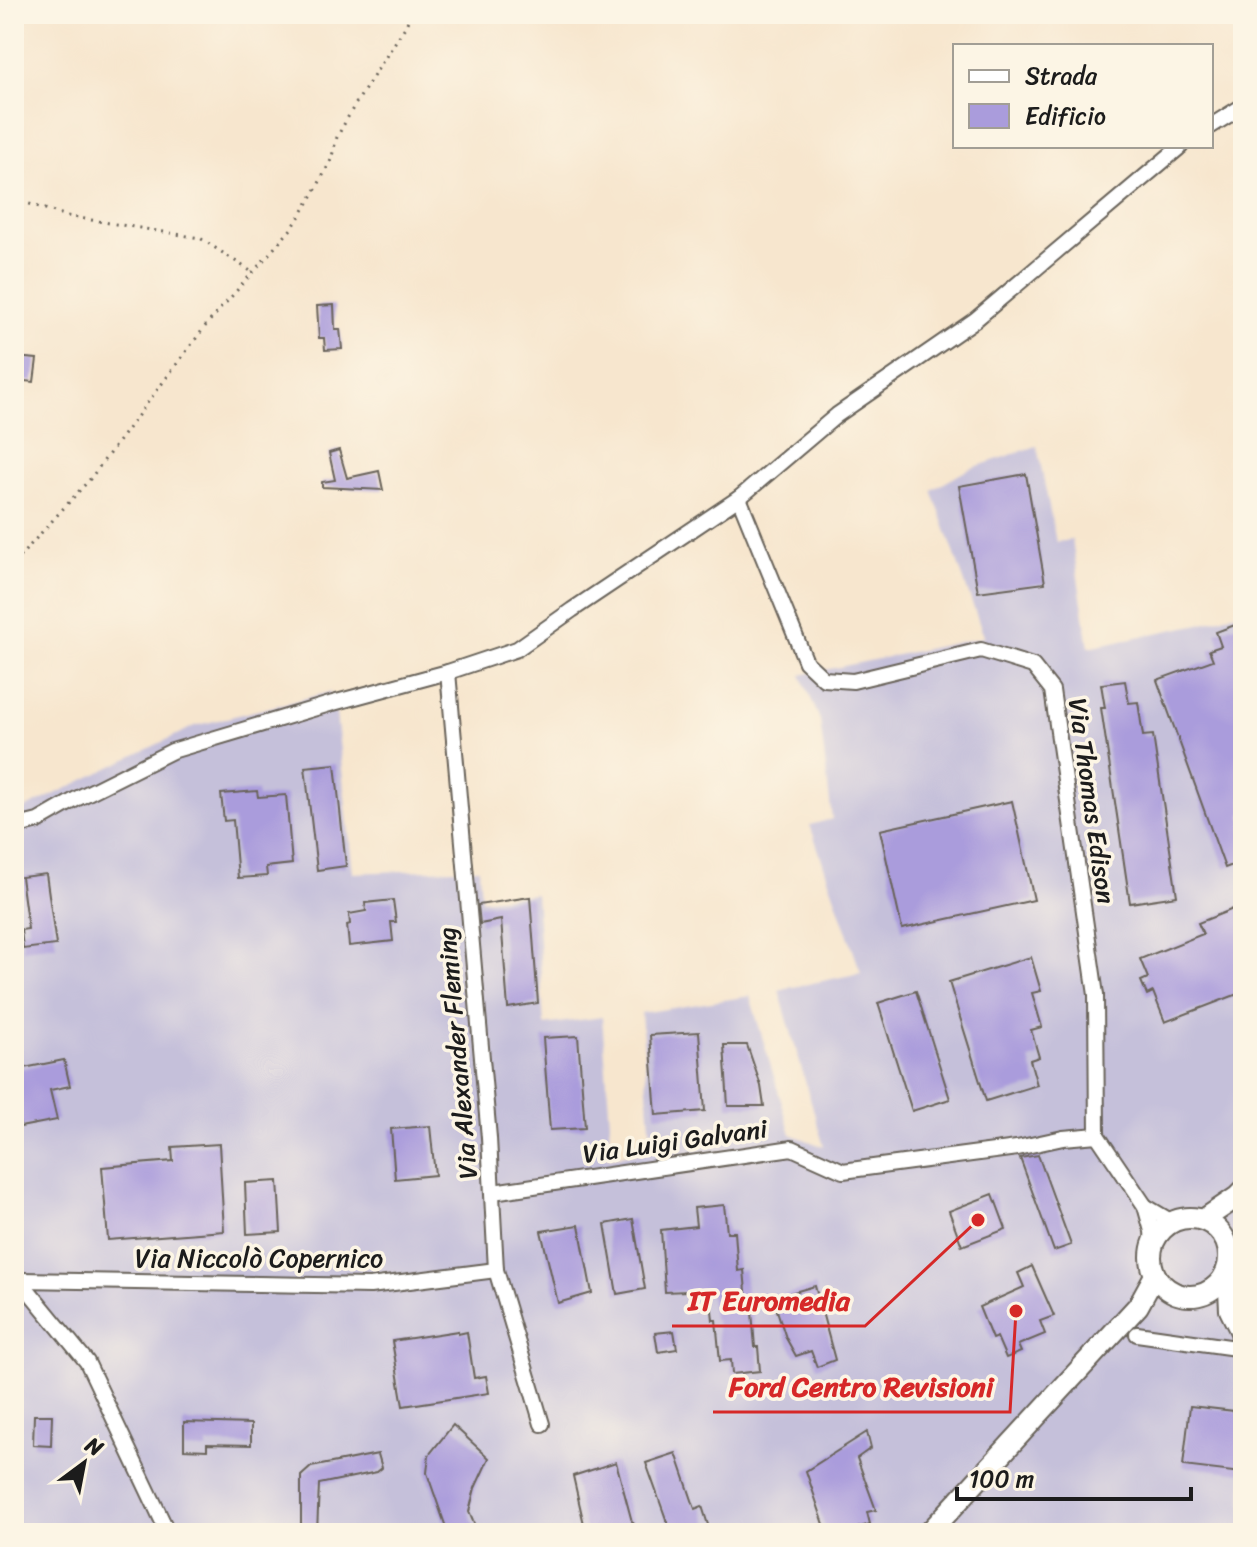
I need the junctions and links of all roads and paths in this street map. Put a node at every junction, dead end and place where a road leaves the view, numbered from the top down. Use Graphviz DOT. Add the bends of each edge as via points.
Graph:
graph roads {
  1 [pos="411,14"];
  2 [pos="1243,106"];
  3 [pos="1213,125"];
  4 [pos="1179,148"];
  5 [pos="14,199"];
  6 [pos="252,272"];
  7 [pos="739,498"];
  8 [pos="14,563"];
  9 [pos="448,672"];
  10 [pos="14,827"];
  11 [pos="1097,1135"];
  12 [pos="493,1192"];
  13 [pos="1240,1194"];
  14 [pos="1145,1206"];
  15 [pos="1203,1220"];
  16 [pos="1172,1222"];
  17 [pos="1225,1240"];
  18 [pos="1153,1245"];
  19 [pos="496,1270"];
  20 [pos="1228,1270"];
  21 [pos="1155,1275"];
  22 [pos="17,1276"];
  23 [pos="1171,1291"];
  24 [pos="1193,1296"];
  25 [pos="1138,1306"];
  26 [pos="1137,1334"];
  27 [pos="1243,1347"];
  28 [pos="542,1424"];
  29 [pos="168,1533"];
  30 [pos="929,1533"];
  1 -- 6 [label="path" via="337,137 314,193 293,227"];
  2 -- 3 [label="street"];
  4 -- 7 [label="street" via="975,320 837,415"];
  5 -- 6 [label="path" via="67,216 200,238"];
  6 -- 8 [label="path" via="90,479"];
  7 -- 9 [label="street" via="517,649"];
  7 -- 11 [label="street, Via Thomas Edison" via="806,662 824,679 853,681 981,650 1033,666 1052,690 1096,995"];
  9 -- 10 [label="street" via="172,751 38,821"];
  9 -- 12 [label="street, Via Alexander Fleming"];
  11 -- 12 [label="street, Via Luigi Galvani" via="843,1171 792,1148"];
  11 -- 14 [label="street"];
  12 -- 19 [label="street, Via Alexander Fleming"];
  13 -- 15 [label="main road"];
  13 -- 17 [label="main road"];
  14 -- 16 [label="street"];
  14 -- 18 [label="street"];
  15 -- 16 [label="main road"];
  15 -- 17 [label="main road"];
  16 -- 18 [label="main road"];
  17 -- 20 [label="main road"];
  18 -- 21 [label="main road"];
  19 -- 22 [label="street, Via Niccolò Copernico" via="370,1286"];
  19 -- 28 [label="street, Via Alexander Fleming"];
  20 -- 24 [label="main road" via="1208,1292"];
  20 -- 27 [label="main road" via="1230,1310"];
  21 -- 23 [label="main road"];
  21 -- 25 [label="main road"];
  22 -- 29 [label="street" via="87,1362"];
  23 -- 24 [label="main road"];
  23 -- 25 [label="main road"];
  24 -- 27 [label="main road" via="1223,1316"];
  25 -- 30 [label="main road"];
  26 -- 27 [label="street"];
}
